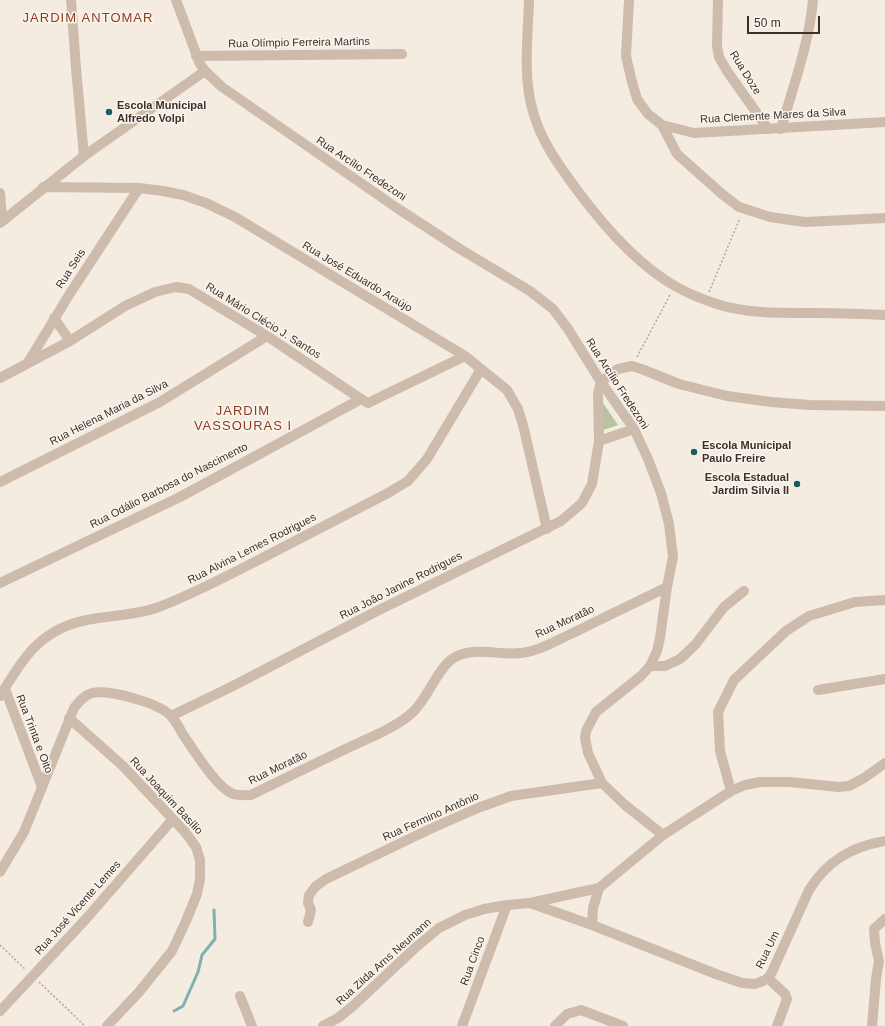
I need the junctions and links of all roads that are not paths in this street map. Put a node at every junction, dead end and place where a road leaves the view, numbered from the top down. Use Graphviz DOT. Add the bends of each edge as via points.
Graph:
graph roads {
  1 [pos="71,0"];
  2 [pos="168,0"];
  3 [pos="529,0"];
  4 [pos="629,0"];
  5 [pos="718,0"];
  6 [pos="813,0"];
  7 [pos="177,3"];
  8 [pos="402,54"];
  9 [pos="196,56"];
  10 [pos="205,71"];
  11 [pos="885,122"];
  12 [pos="662,125"];
  13 [pos="768,129"];
  14 [pos="781,129"];
  15 [pos="84,156"];
  16 [pos="43,187"];
  17 [pos="139,188"];
  18 [pos="0,193"];
  19 [pos="885,218"];
  20 [pos="1,221"];
  21 [pos="885,315"];
  22 [pos="54,318"];
  23 [pos="267,336"];
  24 [pos="70,340"];
  25 [pos="465,356"];
  26 [pos="27,364"];
  27 [pos="481,369"];
  28 [pos="0,378"];
  29 [pos="601,382"];
  30 [pos="364,401"];
  31 [pos="885,406"];
  32 [pos="634,429"];
  33 [pos="599,441"];
  34 [pos="0,482"];
  35 [pos="547,529"];
  36 [pos="0,582"];
  37 [pos="667,587"];
  38 [pos="744,591"];
  39 [pos="885,600"];
  40 [pos="650,666"];
  41 [pos="885,679"];
  42 [pos="818,690"];
  43 [pos="2,693"];
  44 [pos="171,716"];
  45 [pos="69,718"];
  46 [pos="885,763"];
  47 [pos="602,783"];
  48 [pos="42,787"];
  49 [pos="731,791"];
  50 [pos="173,819"];
  51 [pos="662,835"];
  52 [pos="885,841"];
  53 [pos="0,872"];
  54 [pos="599,888"];
  55 [pos="530,903"];
  56 [pos="507,905"];
  57 [pos="885,919"];
  58 [pos="308,922"];
  59 [pos="592,925"];
  60 [pos="768,978"];
  61 [pos="876,979"];
  62 [pos="885,986"];
  63 [pos="240,996"];
  64 [pos="0,1011"];
  65 [pos="107,1026"];
  66 [pos="252,1026"];
  67 [pos="323,1026"];
  68 [pos="462,1026"];
  69 [pos="555,1026"];
  70 [pos="623,1026"];
  71 [pos="777,1026"];
  72 [pos="872,1026"];
  1 -- 15 [label="street"];
  2 -- 7 [label="street"];
  3 -- 21 [label="street" via="528,81 531,108 541,135 556,162 596,216 626,248 674,286 693,296 721,305 764,313"];
  4 -- 12 [label="street" via="626,56 631,78 637,99 648,114"];
  5 -- 13 [label="street, Rua Doze" via="719,57"];
  6 -- 14 [label="street" via="800,66"];
  7 -- 9 [label="street, Rua Arcílio Fredezoni"];
  8 -- 9 [label="street, Rua Olímpio Ferreira Martins"];
  9 -- 10 [label="street, Rua Arcílio Fredezoni"];
  10 -- 15 [label="street"];
  10 -- 29 [label="street, Rua Arcílio Fredezoni" via="244,104 384,200 530,291 553,309"];
  11 -- 14 [label="street, Rua Clemente Mares da Silva"];
  12 -- 13 [label="street, Rua Clemente Mares da Silva" via="694,132"];
  12 -- 19 [label="street" via="677,154 739,207 770,218 805,222"];
  13 -- 14 [label="street, Rua Clemente Mares da Silva"];
  15 -- 16 [label="street"];
  16 -- 17 [label="street, Rua José Eduardo Araújo"];
  16 -- 20 [label="street"];
  17 -- 22 [label="street, Rua Seis"];
  17 -- 25 [label="street, Rua José Eduardo Araújo" via="183,195 234,217"];
  18 -- 20 [label="street"];
  22 -- 24 [label="street"];
  22 -- 26 [label="street, Rua Seis"];
  23 -- 24 [label="street, Rua Mário Clécio J. Santos" via="189,289 176,286 155,292 125,306"];
  23 -- 30 [label="street, Rua Mário Clécio J. Santos"];
  23 -- 34 [label="street, Rua Helena Maria da Silva" via="160,402"];
  24 -- 26 [label="street, Rua Mário Clécio J. Santos"];
  25 -- 27 [label="street, Rua José Eduardo Araújo"];
  25 -- 30 [label="street, Rua Odálio Barbosa do Nascimento"];
  26 -- 28 [label="street, Rua Mário Clécio J. Santos"];
  27 -- 35 [label="street, Rua José Eduardo Araújo" via="506,390 518,409"];
  27 -- 43 [label="street, Rua Alvina Lemes Rodrigues" via="439,441 408,481 236,572 158,607 144,612 79,621 53,633 40,641 23,661"];
  29 -- 31 [label="street" via="618,369 632,366 679,384 727,396 810,405"];
  29 -- 32 [label="street, Rua Arcílio Fredezoni"];
  29 -- 33 [label="street, Rua João Janine Rodrigues" via="597,404"];
  30 -- 36 [label="street, Rua Odálio Barbosa do Nascimento" via="180,496"];
  32 -- 33 [label="street"];
  32 -- 37 [label="street, Rua Arcílio Fredezoni" via="661,492 670,524 673,557"];
  33 -- 35 [label="street, Rua João Janine Rodrigues" via="592,484 582,503"];
  35 -- 44 [label="street, Rua João Janine Rodrigues" via="384,607"];
  37 -- 40 [label="street, Rua Arcílio Fredezoni" via="658,651"];
  37 -- 44 [label="street, Rua Moratão" via="546,646 522,653 477,652 452,659 437,676 424,700 402,720 251,795 232,794 222,787"];
  38 -- 40 [label="street" via="724,607 680,659 665,666"];
  39 -- 49 [label="street" via="856,602 809,616 786,631 734,680 718,712 720,751"];
  40 -- 47 [label="street, Rua Arcílio Fredezoni" via="596,712 586,731 588,752"];
  41 -- 42 [label="street"];
  43 -- 48 [label="street, Rua Trinta e Oito"];
  44 -- 45 [label="street, Rua Moratão" via="139,700 103,692 91,693 81,699"];
  45 -- 48 [label="street, Rua Moratão"];
  45 -- 50 [label="street, Rua Joaquim Basílio" via="122,766"];
  46 -- 49 [label="street" via="848,786 760,782"];
  47 -- 51 [label="street, Rua Arcílio Fredezoni"];
  47 -- 58 [label="street, Rua Fermino Antônio" via="511,796 423,832 316,886 309,895"];
  48 -- 53 [label="street, Rua Moratão" via="24,832"];
  49 -- 51 [label="street"];
  50 -- 64 [label="street, Rua José Vicente Lemes" via="85,920"];
  50 -- 65 [label="street, Rua Joaquim Basílio" via="196,847 200,860 197,894 172,951 140,992"];
  51 -- 54 [label="street"];
  52 -- 60 [label="street, Rua Um" via="848,853 826,867 809,890"];
  54 -- 55 [label="street, Rua Zilda Arns Neumann"];
  54 -- 59 [label="street" via="593,908"];
  55 -- 56 [label="street, Rua Zilda Arns Neumann"];
  55 -- 59 [label="street, Rua Um"];
  56 -- 67 [label="street, Rua Zilda Arns Neumann" via="465,915 439,928 353,1006"];
  56 -- 68 [label="street, Rua Cinco"];
  57 -- 61 [label="street" via="874,929 879,961"];
  59 -- 60 [label="street, Rua Um" via="742,983 755,984"];
  60 -- 71 [label="street" via="787,999"];
  61 -- 62 [label="street"];
  61 -- 72 [label="street"];
  63 -- 66 [label="street"];
  69 -- 70 [label="street" via="567,1014 581,1010"];
}
